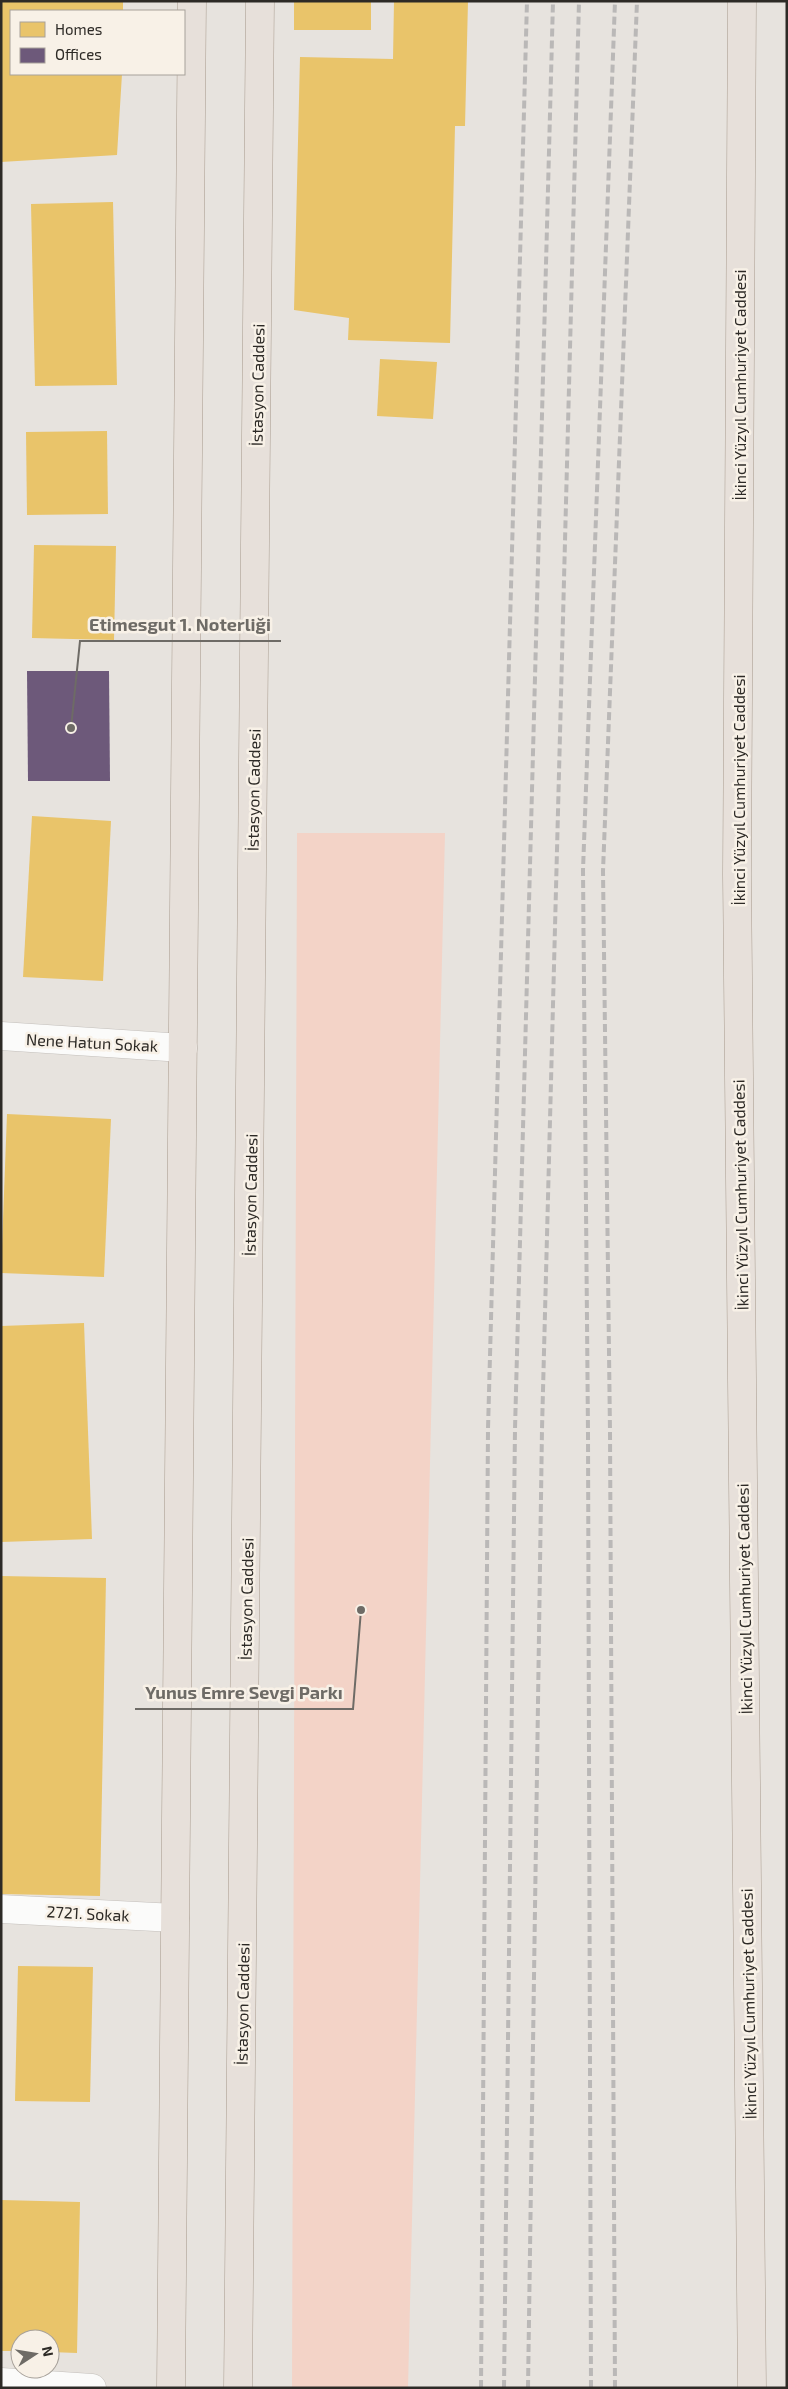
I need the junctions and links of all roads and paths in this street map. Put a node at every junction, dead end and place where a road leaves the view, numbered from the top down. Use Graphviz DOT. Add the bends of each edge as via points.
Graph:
graph roads {
  1 [pos="192,1"];
  2 [pos="260,1"];
  3 [pos="742,1"];
  4 [pos="1,1036"];
  5 [pos="183,1048"];
  6 [pos="1,1909"];
  7 [pos="175,1918"];
  8 [pos="1,2382"];
  9 [pos="92,2388"];
  10 [pos="171,2388"];
  11 [pos="238,2388"];
  12 [pos="752,2388"];
  1 -- 5 [label="main road"];
  2 -- 11 [label="main road, İstasyon Caddesi"];
  3 -- 12 [label="main road, İkinci Yüzyıl Cumhuriyet Caddesi" via="737,874"];
  4 -- 5 [label="street, Nene Hatun Sokak"];
  5 -- 7 [label="main road"];
  6 -- 7 [label="street, 2721. Sokak"];
  7 -- 10 [label="main road"];
  8 -- 9 [label="street"];
}
